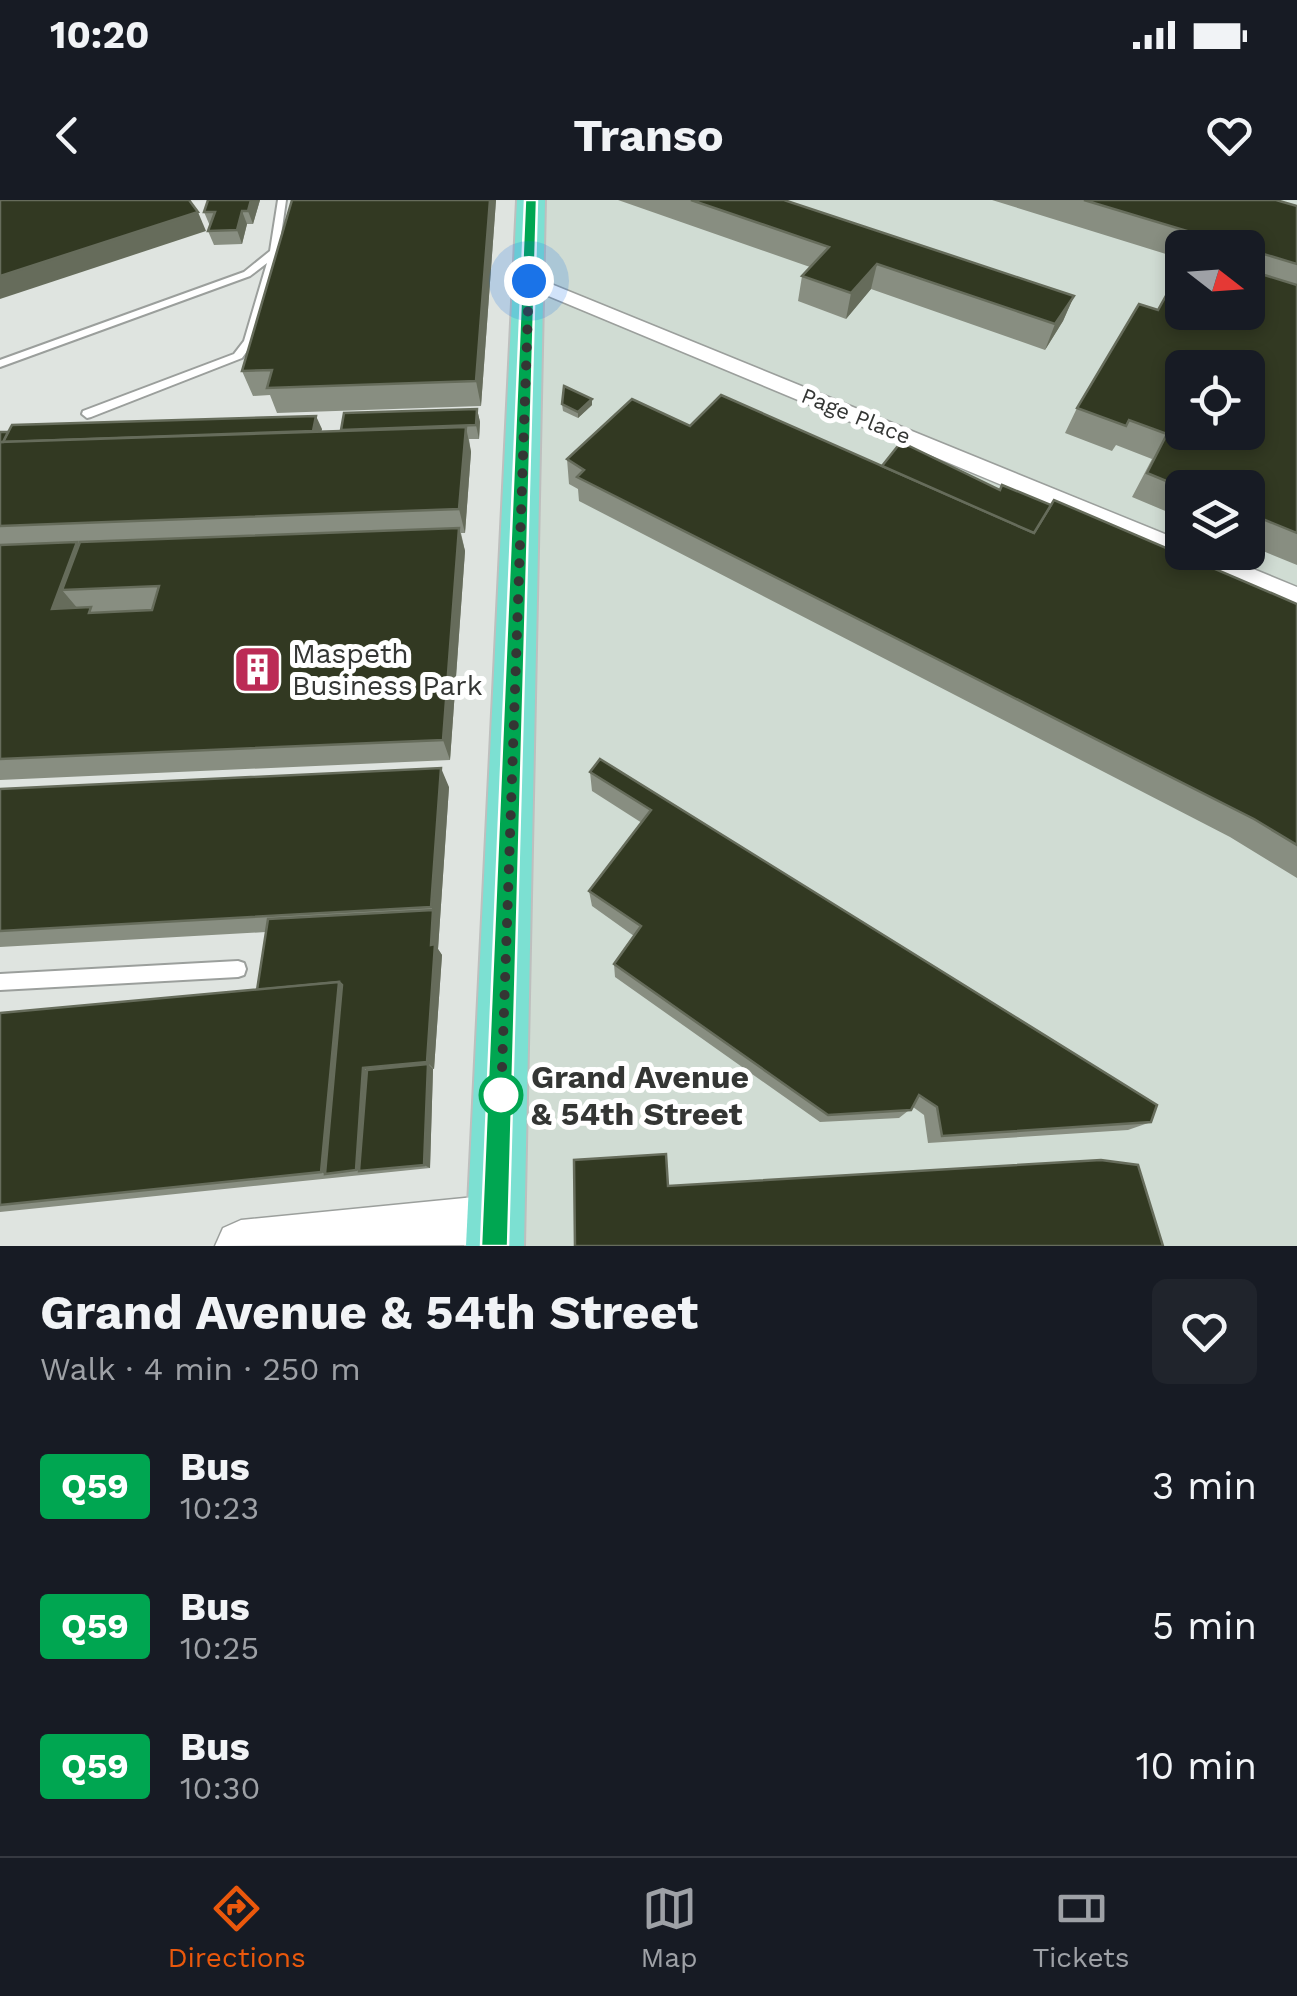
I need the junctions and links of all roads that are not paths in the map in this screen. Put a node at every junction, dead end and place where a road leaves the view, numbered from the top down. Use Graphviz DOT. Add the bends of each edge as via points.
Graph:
graph roads {
  1 [pos="282,200"];
  2 [pos="531,200"];
  3 [pos="274,252"];
  4 [pos="529,281"];
  5 [pos="0,364"];
  6 [pos="87,414"];
  7 [pos="1165,544"];
  8 [pos="1229,570"];
  9 [pos="1297,598"];
  10 [pos="238,969"];
  11 [pos="0,982"];
  12 [pos="495,1233"];
  13 [pos="241,1246"];
  1 -- 3 [label="lane"];
  2 -- 4 [label="main road"];
  3 -- 5 [label="lane" via="247,274"];
  3 -- 6 [label="lane" via="249,342 238,356"];
  4 -- 7 [label="street, Page Place"];
  4 -- 12 [label="main road"];
  8 -- 9 [label="street, Page Place"];
  10 -- 11 [label="lane"];
  12 -- 13 [label="main road"];
}
